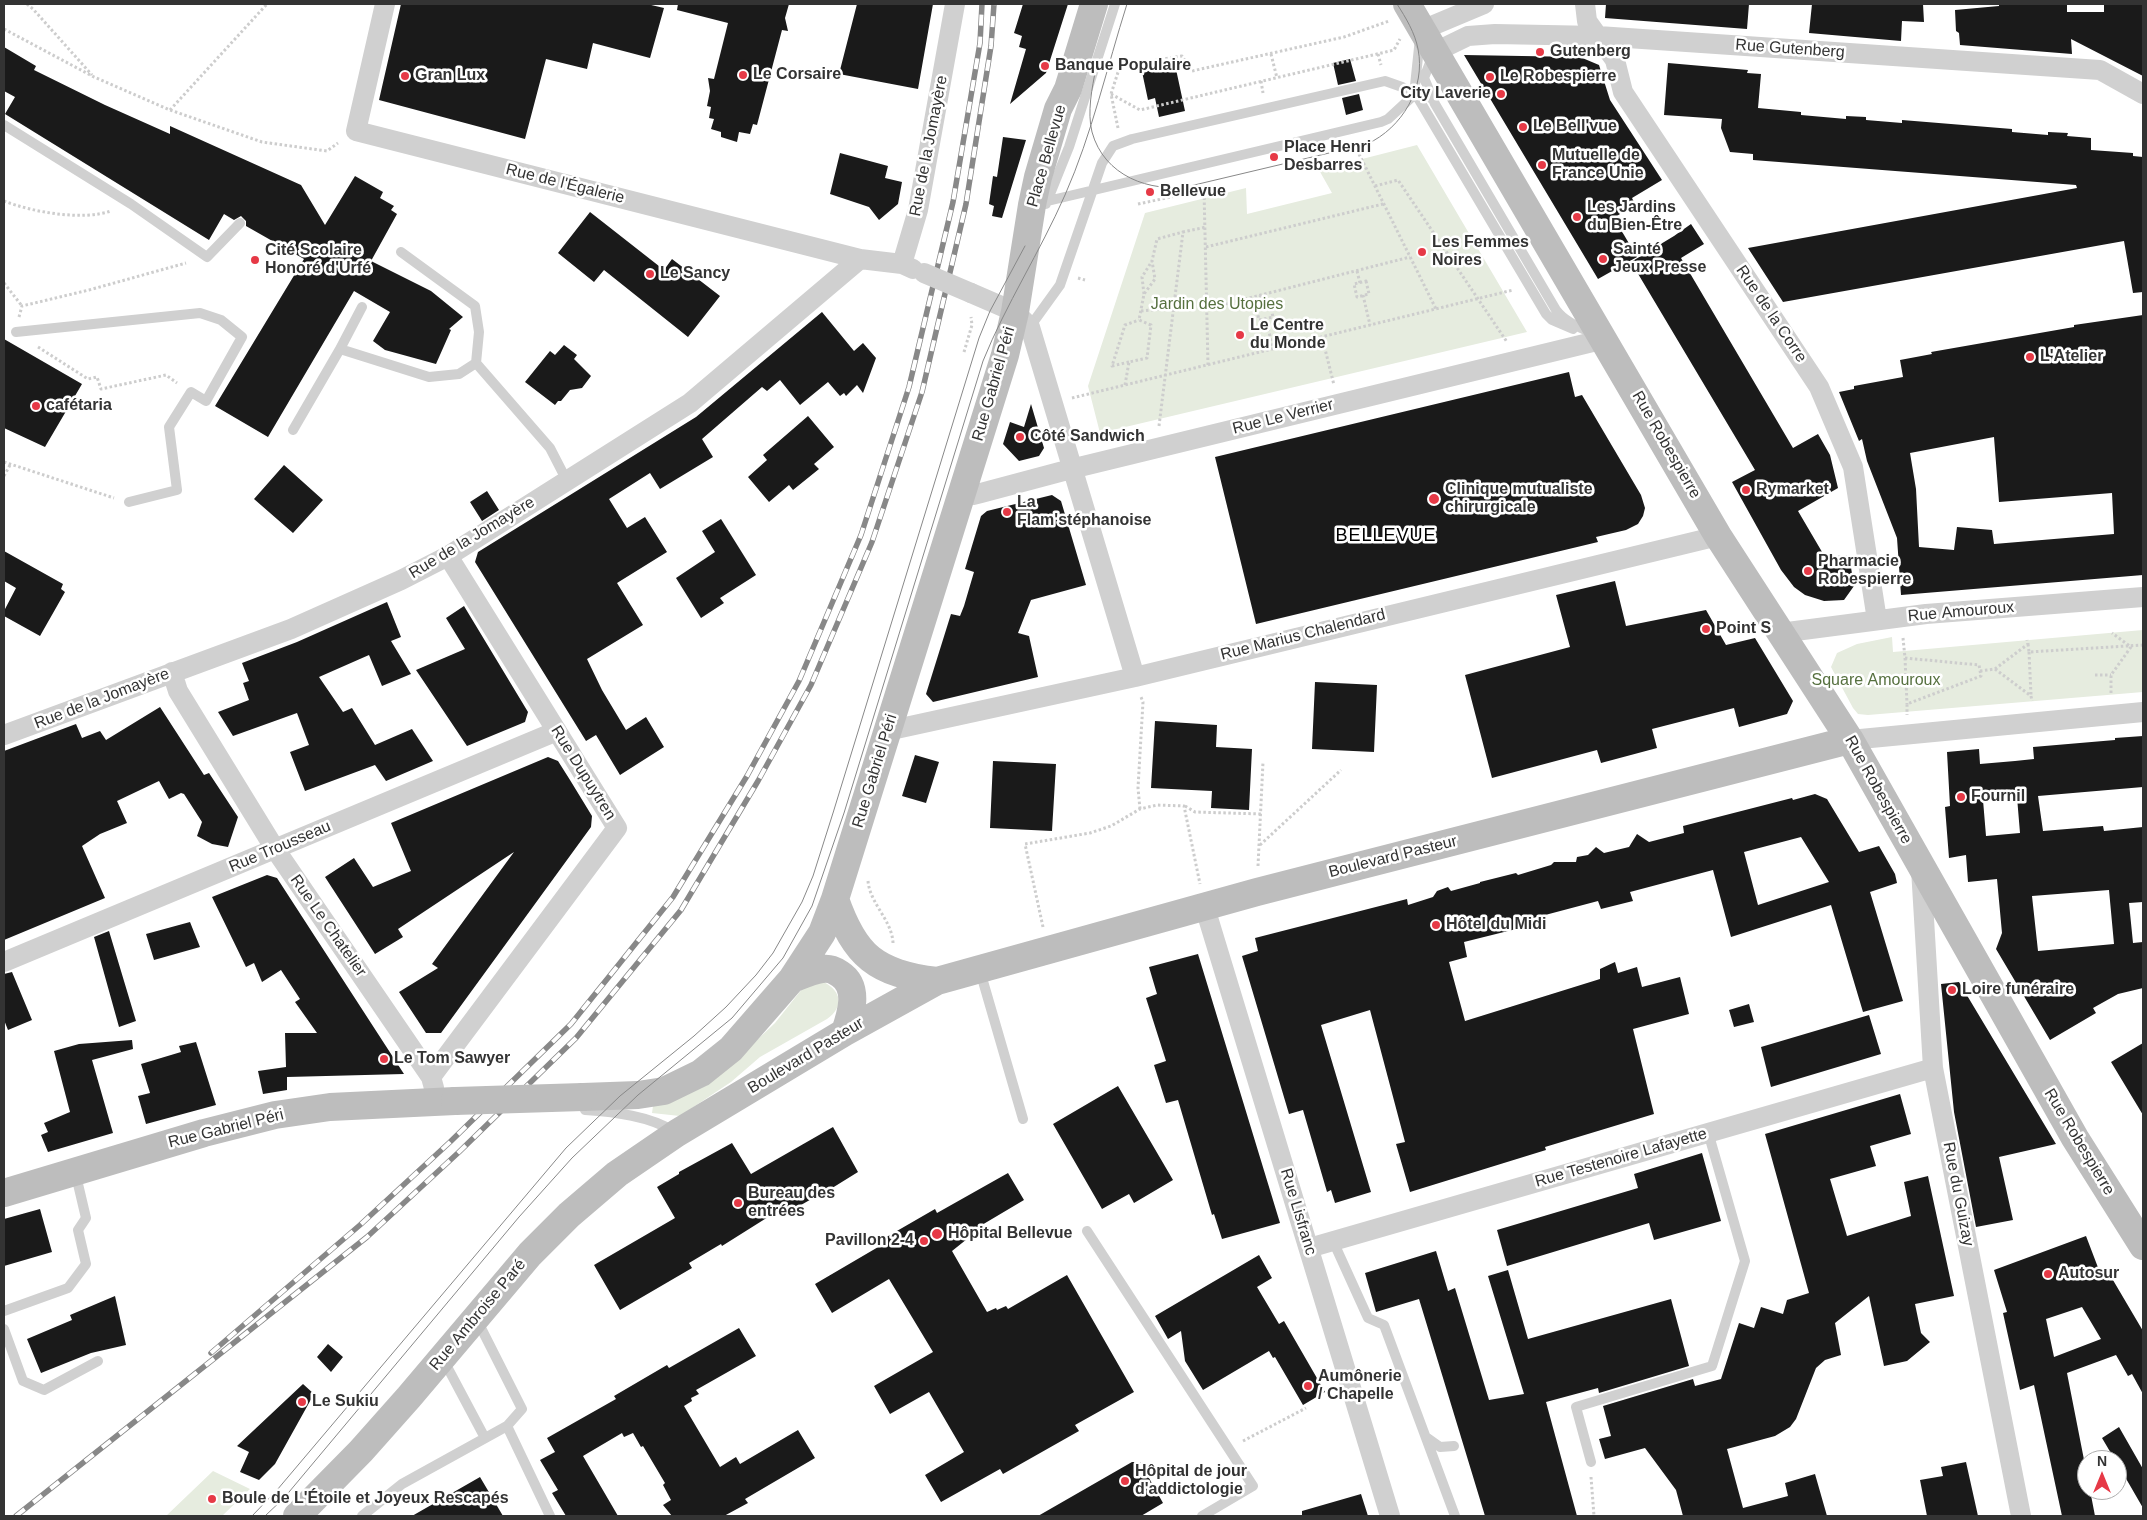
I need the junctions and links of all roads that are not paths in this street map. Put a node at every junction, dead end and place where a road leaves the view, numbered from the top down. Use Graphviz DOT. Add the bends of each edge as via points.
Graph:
graph roads {
  1 [pos="385,4"];
  2 [pos="955,4"];
  3 [pos="1094,4"];
  4 [pos="1115,4"];
  5 [pos="1484,4"];
  6 [pos="1585,4"];
  7 [pos="1401,11"];
  8 [pos="1598,36"];
  9 [pos="1420,38"];
  10 [pos="2143,94"];
  11 [pos="1414,95"];
  12 [pos="1434,100"];
  13 [pos="4,124"];
  14 [pos="1093,190"];
  15 [pos="1040,203"];
  16 [pos="240,223"];
  17 [pos="401,252"];
  18 [pos="860,259"];
  19 [pos="902,264"];
  20 [pos="362,307"];
  21 [pos="16,332"];
  22 [pos="1018,334"];
  23 [pos="1604,339"];
  24 [pos="340,349"];
  25 [pos="476,363"];
  26 [pos="294,430"];
  27 [pos="1071,469"];
  28 [pos="567,481"];
  29 [pos="962,491"];
  30 [pos="129,502"];
  31 [pos="1718,536"];
  32 [pos="448,556"];
  33 [pos="2143,597"];
  34 [pos="1877,620"];
  35 [pos="1780,633"];
  36 [pos="172,672"];
  37 [pos="1135,677"];
  38 [pos="2143,712"];
  39 [pos="557,731"];
  40 [pos="887,731"];
  41 [pos="4,735"];
  42 [pos="1850,740"];
  43 [pos="275,849"];
  44 [pos="1921,867"];
  45 [pos="835,899"];
  46 [pos="1204,908"];
  47 [pos="4,962"];
  48 [pos="980,969"];
  49 [pos="792,978"];
  50 [pos="937,981"];
  51 [pos="845,1032"];
  52 [pos="1933,1068"];
  53 [pos="440,1093"];
  54 [pos="584,1103"];
  55 [pos="1023,1119"];
  56 [pos="1708,1132"];
  57 [pos="677,1133"];
  58 [pos="78,1184"];
  59 [pos="4,1193"];
  60 [pos="1087,1231"];
  61 [pos="1333,1241"];
  62 [pos="2143,1246"];
  63 [pos="1309,1248"];
  64 [pos="4,1311"];
  65 [pos="476,1317"];
  66 [pos="4,1329"];
  67 [pos="442,1358"];
  68 [pos="98,1361"];
  69 [pos="506,1426"];
  70 [pos="1425,1437"];
  71 [pos="485,1438"];
  72 [pos="1454,1446"];
  73 [pos="1590,1462"];
  74 [pos="297,1516"];
  75 [pos="362,1516"];
  76 [pos="550,1516"];
  77 [pos="1202,1516"];
  78 [pos="1390,1516"];
  79 [pos="1455,1516"];
  80 [pos="2021,1516"];
  1 -- 18 [label="street, Rue de l'Égalerie" via="356,131"];
  2 -- 19 [label="street, Rue de la Jomayère" via="918,210"];
  3 -- 15 [label="main road, Place Bellevue" via="1068,89 1058,109"];
  4 -- 15 [label="lane" via="1069,148"];
  5 -- 9 [label="street"];
  6 -- 8 [label="street, Rue de la Corre" via="1587,21"];
  7 -- 9 [label="main road"];
  8 -- 9 [label="street, Rue Gutenberg" via="1494,34"];
  8 -- 10 [label="street, Rue Gutenberg" via="2100,70"];
  8 -- 34 [label="street, Rue de la Corre" via="1615,60 1623,92 1820,387 1853,467"];
  9 -- 11 [label="lane"];
  9 -- 12 [label="lane" via="1424,78"];
  9 -- 23 [label="main road, Rue Robespierre"];
  11 -- 12 [label="lane"];
  11 -- 14 [label="lane" via="1381,122"];
  11 -- 14 [label="lane" via="1384,81 1124,141 1113,146 1105,156"];
  11 -- 23 [label="lane" via="1546,314 1560,325"];
  12 -- 23 [label="lane" via="1556,310 1571,323"];
  13 -- 16 [label="lane" via="131,204 207,257"];
  14 -- 15 [label="lane"];
  14 -- 22 [label="lane" via="1060,285"];
  15 -- 22 [label="main road, Place Bellevue" via="1025,246"];
  17 -- 25 [label="lane" via="475,306 479,332"];
  18 -- 19 [label="street, Rue de l'Égalerie"];
  18 -- 28 [label="street, Rue de la Jomayère" via="690,403"];
  19 -- 22 [label="street, bridge" via="924,273"];
  20 -- 24 [label="lane"];
  21 -- 30 [label="lane" via="200,313 221,320 242,336 206,401 191,392 169,427 177,490"];
  22 -- 27 [label="street"];
  22 -- 29 [label="main road, Rue Gabriel Péri"];
  23 -- 27 [label="street, Rue Le Verrier"];
  23 -- 31 [label="main road, Rue Robespierre"];
  24 -- 25 [label="lane" via="429,377 459,374"];
  24 -- 26 [label="lane"];
  25 -- 28 [label="lane" via="550,448"];
  27 -- 29 [label="street, Rue Le Verrier" via="981,494"];
  27 -- 37 [label="street"];
  28 -- 32 [label="street, Rue de la Jomayère"];
  29 -- 40 [label="main road, Rue Gabriel Péri"];
  31 -- 35 [label="main road, Rue Robespierre"];
  31 -- 37 [label="street, Rue Marius Chalendard"];
  32 -- 36 [label="street, Rue de la Jomayère" via="291,629"];
  32 -- 39 [label="street, Rue Dupuytren"];
  33 -- 34 [label="street, Rue Amouroux"];
  34 -- 35 [label="street, Rue Amouroux"];
  35 -- 42 [label="main road, Rue Robespierre"];
  36 -- 41 [label="street, Rue de la Jomayère"];
  36 -- 43 [label="street, Rue Le Chatelier" via="178,690"];
  37 -- 40 [label="street, Rue Marius Chalendard"];
  38 -- 42 [label="street"];
  39 -- 43 [label="street, Rue Trousseau"];
  39 -- 53 [label="street, Rue Dupuytren" via="617,828"];
  40 -- 45 [label="main road, Rue Gabriel Péri"];
  42 -- 44 [label="main road, Rue Robespierre"];
  42 -- 46 [label="main road, Boulevard Pasteur"];
  43 -- 47 [label="street, Rue Trousseau"];
  43 -- 53 [label="street, Rue Le Chatelier"];
  44 -- 52 [label="street, Rue du Guizay"];
  44 -- 62 [label="main road, Rue Robespierre" via="2075,1138"];
  45 -- 49 [label="main road, Rue Gabriel Péri" via="822,934"];
  45 -- 50 [label="main road, Boulevard Pasteur" via="850,936 878,965 901,975"];
  46 -- 48 [label="main road, Boulevard Pasteur"];
  46 -- 63 [label="street, Rue Lisfranc"];
  48 -- 50 [label="main road, Boulevard Pasteur"];
  48 -- 55 [label="lane"];
  49 -- 51 [label="main road" via="832,969 846,978 853,992"];
  49 -- 54 [label="main road, Rue Gabriel Péri" via="731,1049 701,1073 664,1091"];
  50 -- 51 [label="main road, Boulevard Pasteur"];
  51 -- 57 [label="main road, Boulevard Pasteur"];
  52 -- 56 [label="street, Rue Testenoire Lafayette"];
  52 -- 80 [label="street, Rue du Guizay"];
  53 -- 54 [label="main road, Rue Gabriel Péri, bridge"];
  53 -- 59 [label="main road, Rue Gabriel Péri" via="275,1115"];
  54 -- 57 [label="lane" via="667,1127"];
  56 -- 61 [label="street, Rue Testenoire Lafayette"];
  56 -- 73 [label="lane" via="1745,1261 1712,1366 1576,1407"];
  57 -- 65 [label="main road, Rue Ambroise Paré" via="616,1174 569,1214"];
  58 -- 64 [label="lane" via="86,1218 78,1230 86,1264 68,1288"];
  60 -- 77 [label="lane" via="1253,1486"];
  61 -- 63 [label="street, Rue Testenoire Lafayette"];
  61 -- 70 [label="lane" via="1368,1318 1384,1325"];
  63 -- 78 [label="street, Rue Lisfranc"];
  65 -- 67 [label="main road, Rue Ambroise Paré"];
  65 -- 69 [label="lane" via="522,1409"];
  66 -- 68 [label="lane" via="23,1381 44,1390"];
  67 -- 71 [label="lane"];
  67 -- 74 [label="main road, Rue Ambroise Paré" via="361,1451"];
  69 -- 71 [label="lane"];
  69 -- 76 [label="lane"];
  70 -- 72 [label="lane" via="1440,1447"];
  70 -- 79 [label="lane"];
  71 -- 75 [label="lane" via="402,1484"];
}
